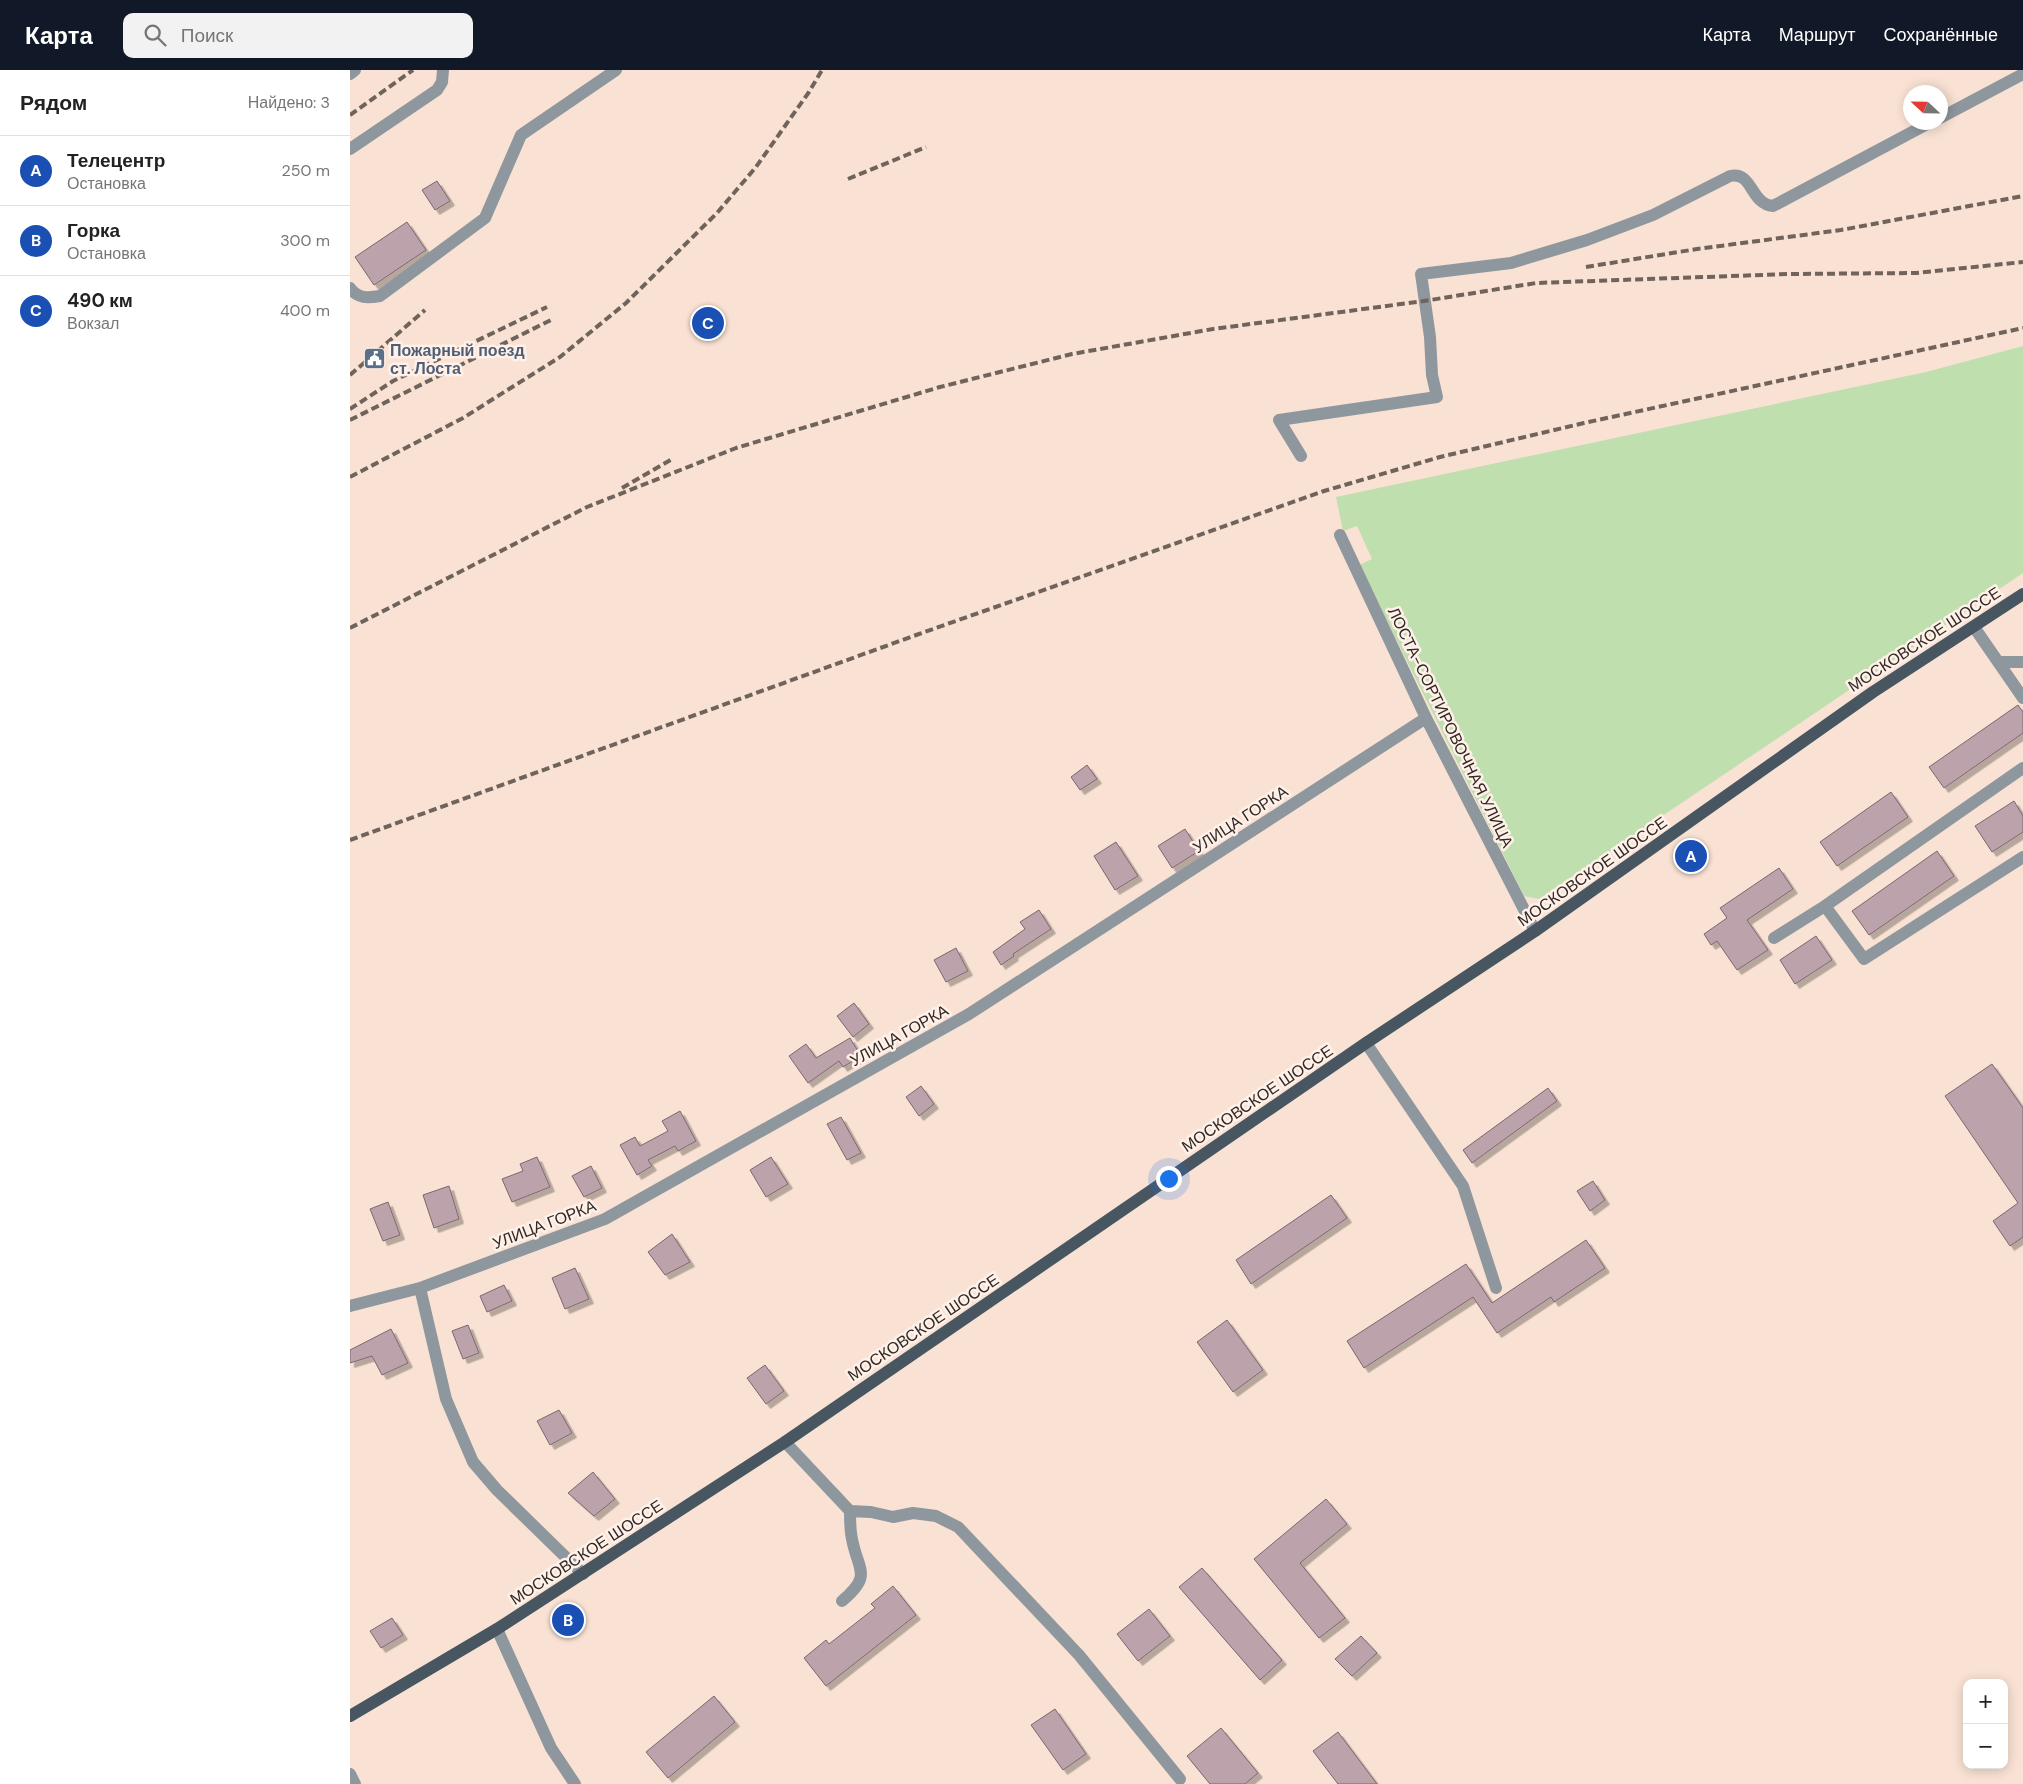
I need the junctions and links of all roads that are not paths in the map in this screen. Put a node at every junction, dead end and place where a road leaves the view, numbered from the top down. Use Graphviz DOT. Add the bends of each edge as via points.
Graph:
graph roads {
  1 [pos="355,70"];
  2 [pos="443,70"];
  3 [pos="616,70"];
  4 [pos="350,74"];
  5 [pos="2023,74"];
  6 [pos="1948,114"];
  7 [pos="1916,130"];
  8 [pos="350,149"];
  9 [pos="350,288"];
  10 [pos="1301,456"];
  11 [pos="1340,535"];
  12 [pos="2023,594"];
  13 [pos="1974,627"];
  14 [pos="1999,662"];
  15 [pos="2023,662"];
  16 [pos="2023,698"];
  17 [pos="1426,718"];
  18 [pos="2023,768"];
  19 [pos="2023,857"];
  20 [pos="1825,906"];
  21 [pos="1535,931"];
  22 [pos="1774,938"];
  23 [pos="1366,1043"];
  24 [pos="420,1288"];
  25 [pos="1496,1288"];
  26 [pos="350,1306"];
  27 [pos="785,1442"];
  28 [pos="850,1511"];
  29 [pos="583,1574"];
  30 [pos="842,1601"];
  31 [pos="497,1629"];
  32 [pos="350,1716"];
  33 [pos="350,1774"];
  34 [pos="1180,1779"];
  35 [pos="355,1784"];
  36 [pos="575,1784"];
  1 -- 4 [label="street"];
  2 -- 8 [label="street" via="437,90"];
  3 -- 9 [label="street" via="521,135 485,218 380,296 360,296"];
  5 -- 6 [label="street"];
  7 -- 10 [label="street" via="1773,206 1759,200 1744,178 1730,176 1653,215 1587,240 1511,263 1421,274 1432,376 1438,397 1279,420"];
  11 -- 17 [label="street, ЛОСТА-СОРТИРОВОЧНАЯ УЛИЦА"];
  12 -- 13 [label="main road, МОСКОВСКОЕ ШОССЕ"];
  13 -- 14 [label="street"];
  13 -- 21 [label="main road, МОСКОВСКОЕ ШОССЕ" via="1873,692"];
  14 -- 15 [label="street"];
  14 -- 16 [label="street"];
  17 -- 21 [label="street, ЛОСТА-СОРТИРОВОЧНАЯ УЛИЦА"];
  17 -- 24 [label="street, УЛИЦА ГОРКА" via="969,1014 605,1220"];
  18 -- 20 [label="street"];
  19 -- 20 [label="street" via="1864,959"];
  20 -- 22 [label="street"];
  21 -- 23 [label="main road, МОСКОВСКОЕ ШОССЕ"];
  23 -- 25 [label="street" via="1463,1186"];
  23 -- 27 [label="main road, МОСКОВСКОЕ ШОССЕ"];
  24 -- 26 [label="street, УЛИЦА ГОРКА"];
  24 -- 29 [label="street" via="446,1399 473,1462"];
  27 -- 28 [label="street"];
  27 -- 29 [label="main road, МОСКОВСКОЕ ШОССЕ"];
  28 -- 30 [label="street" via="852,1539 862,1573 857,1589"];
  28 -- 34 [label="street" via="893,1517 914,1513 936,1516 958,1527 1079,1655"];
  29 -- 31 [label="main road, МОСКОВСКОЕ ШОССЕ"];
  31 -- 32 [label="main road, МОСКОВСКОЕ ШОССЕ"];
  31 -- 36 [label="street" via="551,1748"];
  33 -- 35 [label="street"];
}
